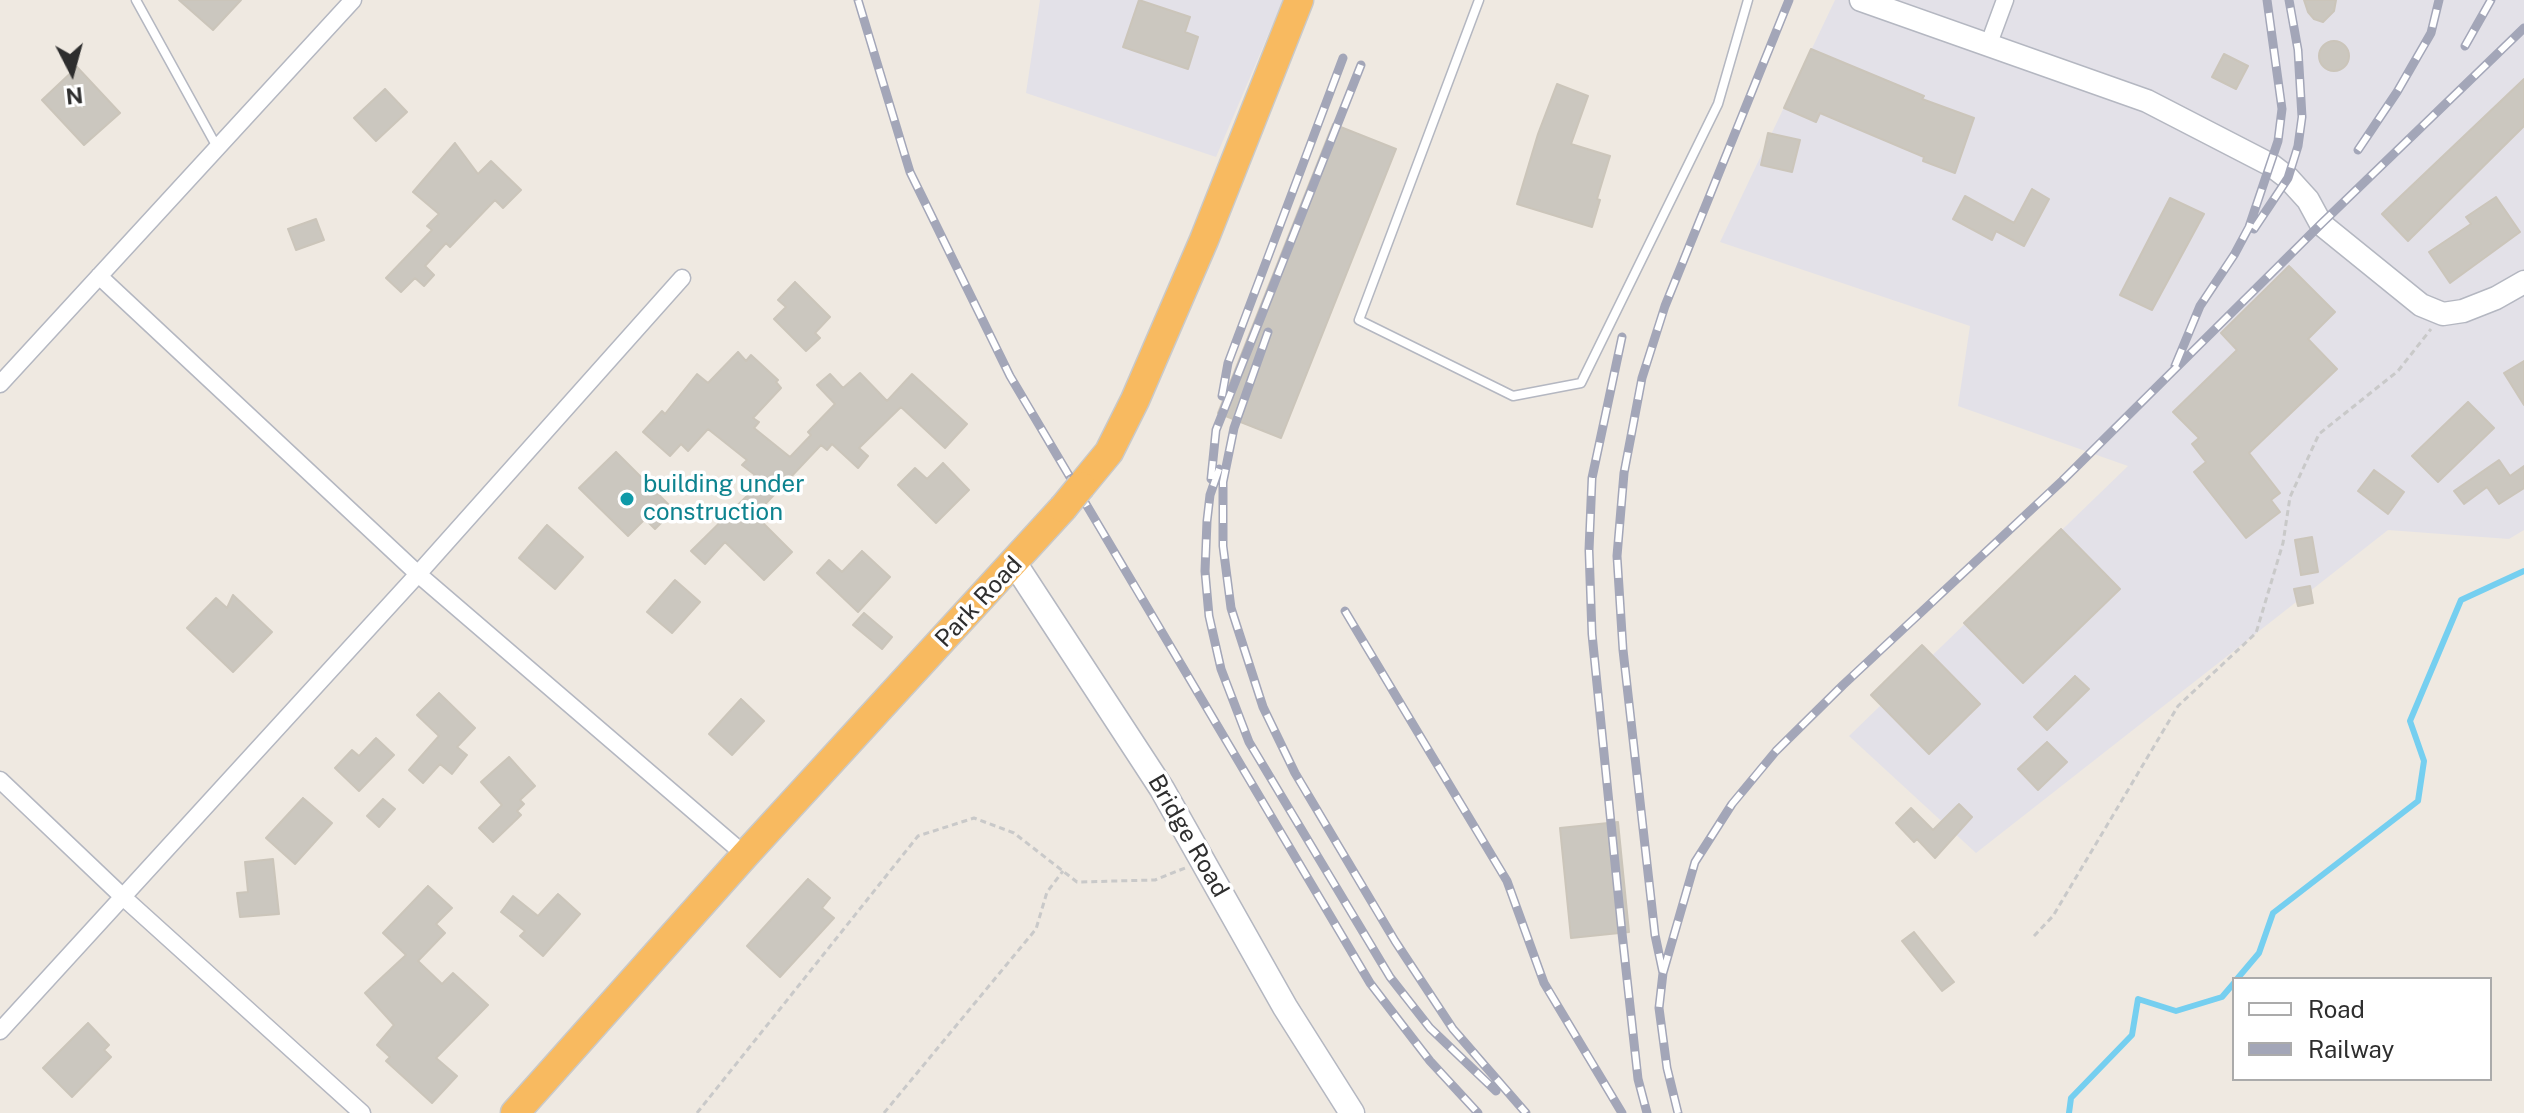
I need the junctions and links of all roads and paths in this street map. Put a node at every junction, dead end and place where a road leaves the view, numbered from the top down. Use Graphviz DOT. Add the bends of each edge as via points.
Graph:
graph roads {
  1 [pos="136,0"];
  2 [pos="353,0"];
  3 [pos="1299,0"];
  4 [pos="1479,0"];
  5 [pos="1748,0"];
  6 [pos="1861,0"];
  7 [pos="2005,0"];
  8 [pos="1988,46"];
  9 [pos="217,147"];
  10 [pos="99,276"];
  11 [pos="682,278"];
  12 [pos="2524,282"];
  13 [pos="2443,314"];
  14 [pos="0,384"];
  15 [pos="1015,564"];
  16 [pos="418,574"];
  17 [pos="0,780"];
  18 [pos="745,855"];
  19 [pos="1203,861"];
  20 [pos="1063,871"];
  21 [pos="123,897"];
  22 [pos="2034,936"];
  23 [pos="0,1031"];
  24 [pos="362,1113"];
  25 [pos="515,1113"];
  26 [pos="697,1113"];
  27 [pos="884,1113"];
  28 [pos="1352,1113"];
  1 -- 9 [label="lane"];
  2 -- 9 [label="street"];
  3 -- 15 [label="highway, Park Road" via="1209,226 1109,452"];
  4 -- 5 [label="lane" via="1359,320 1513,396 1581,383 1718,104"];
  6 -- 8 [label="street"];
  7 -- 8 [label="street"];
  8 -- 13 [label="street" via="2147,101 2271,165 2308,200 2321,224 2421,305"];
  9 -- 10 [label="street"];
  10 -- 14 [label="street"];
  10 -- 16 [label="street"];
  11 -- 16 [label="street"];
  12 -- 13 [label="street" via="2496,298"];
  13 -- 22 [label="path" via="2398,371 2319,434 2290,497 2283,543 2256,633 2178,706 2053,916"];
  15 -- 18 [label="highway, Park Road"];
  15 -- 19 [label="main road, Bridge Road"];
  16 -- 18 [label="street"];
  16 -- 21 [label="street"];
  17 -- 21 [label="street"];
  18 -- 25 [label="highway, Park Road"];
  19 -- 20 [label="path" via="1155,880 1077,882"];
  19 -- 28 [label="main road, Bridge Road"];
  20 -- 26 [label="path" via="1014,833 974,818 918,836"];
  20 -- 27 [label="path" via="1047,892 1036,929"];
  21 -- 23 [label="street"];
  21 -- 24 [label="street"];
}
